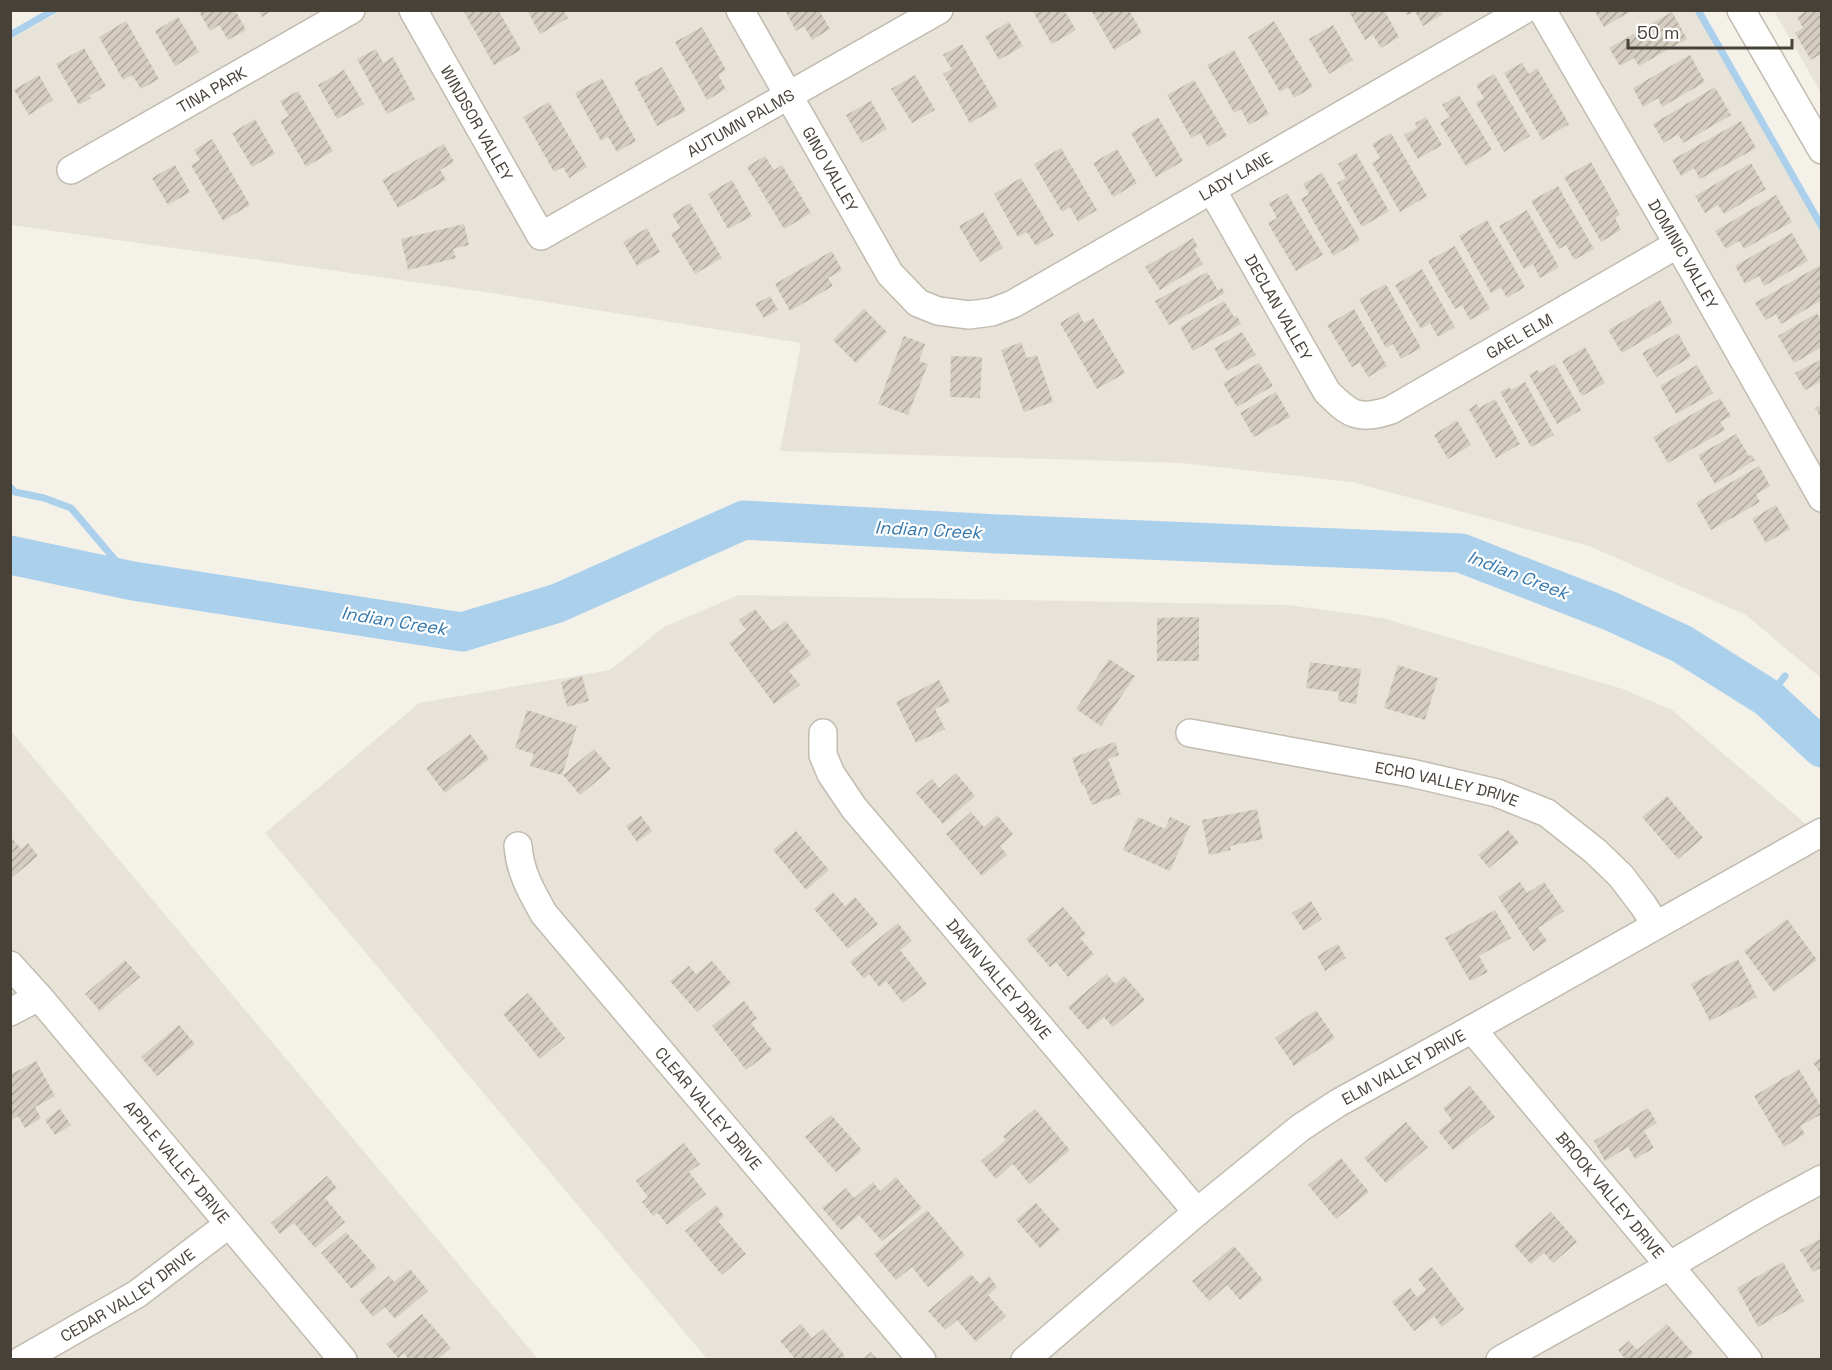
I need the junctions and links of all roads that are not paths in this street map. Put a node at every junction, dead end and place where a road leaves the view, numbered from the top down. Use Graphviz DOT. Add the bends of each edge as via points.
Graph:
graph roads {
  1 [pos="351,10"];
  2 [pos="413,10"];
  3 [pos="740,10"];
  4 [pos="939,10"];
  5 [pos="1524,10"];
  6 [pos="1542,10"];
  7 [pos="1741,10"];
  8 [pos="788,96"];
  9 [pos="1818,138"];
  10 [pos="71,170"];
  11 [pos="1212,190"];
  12 [pos="541,236"];
  13 [pos="1678,244"];
  14 [pos="938,311"];
  15 [pos="1358,415"];
  16 [pos="1819,487"];
  17 [pos="822,733"];
  18 [pos="1190,733"];
  19 [pos="1821,832"];
  20 [pos="518,846"];
  21 [pos="1656,925"];
  22 [pos="10,965"];
  23 [pos="39,997"];
  24 [pos="10,1012"];
  25 [pos="1472,1029"];
  26 [pos="1821,1179"];
  27 [pos="1197,1212"];
  28 [pos="229,1224"];
  29 [pos="1669,1266"];
  30 [pos="22,1359"];
  31 [pos="343,1359"];
  32 [pos="922,1359"];
  33 [pos="1025,1359"];
  34 [pos="1500,1359"];
  35 [pos="1748,1359"];
  1 -- 10 [label="street, TINA PARK"];
  2 -- 12 [label="street, WINDSOR VALLEY"];
  3 -- 8 [label="street, GINO VALLEY"];
  4 -- 8 [label="street, AUTUMN PALMS"];
  5 -- 11 [label="street, LADY LANE"];
  6 -- 13 [label="street, DOMINIC VALLEY"];
  7 -- 9 [label="street"];
  8 -- 12 [label="street, AUTUMN PALMS"];
  8 -- 14 [label="street, GINO VALLEY" via="890,274 918,303"];
  11 -- 14 [label="street, LADY LANE" via="1013,304 969,315"];
  11 -- 15 [label="street, DECLAN VALLEY" via="1327,392 1342,407"];
  13 -- 15 [label="street, GAEL ELM" via="1391,410 1374,416"];
  13 -- 16 [label="street, DOMINIC VALLEY"];
  17 -- 27 [label="street, DAWN VALLEY DRIVE" via="823,756 854,808"];
  18 -- 21 [label="street, ECHO VALLEY DRIVE" via="1412,773 1497,793 1547,813 1614,870"];
  19 -- 21 [label="street, ELM VALLEY DRIVE"];
  20 -- 32 [label="street, CLEAR VALLEY DRIVE" via="526,882 544,914"];
  21 -- 25 [label="street, ELM VALLEY DRIVE"];
  22 -- 23 [label="street, APPLE VALLEY DRIVE"];
  23 -- 24 [label="street"];
  23 -- 28 [label="street, APPLE VALLEY DRIVE"];
  25 -- 27 [label="street, ELM VALLEY DRIVE" via="1338,1103"];
  25 -- 29 [label="street, BROOK VALLEY DRIVE"];
  26 -- 29 [label="street"];
  27 -- 33 [label="street, ELM VALLEY DRIVE"];
  28 -- 30 [label="street, CEDAR VALLEY DRIVE" via="136,1294"];
  28 -- 31 [label="street, APPLE VALLEY DRIVE"];
  29 -- 34 [label="street"];
  29 -- 35 [label="street, BROOK VALLEY DRIVE"];
}
